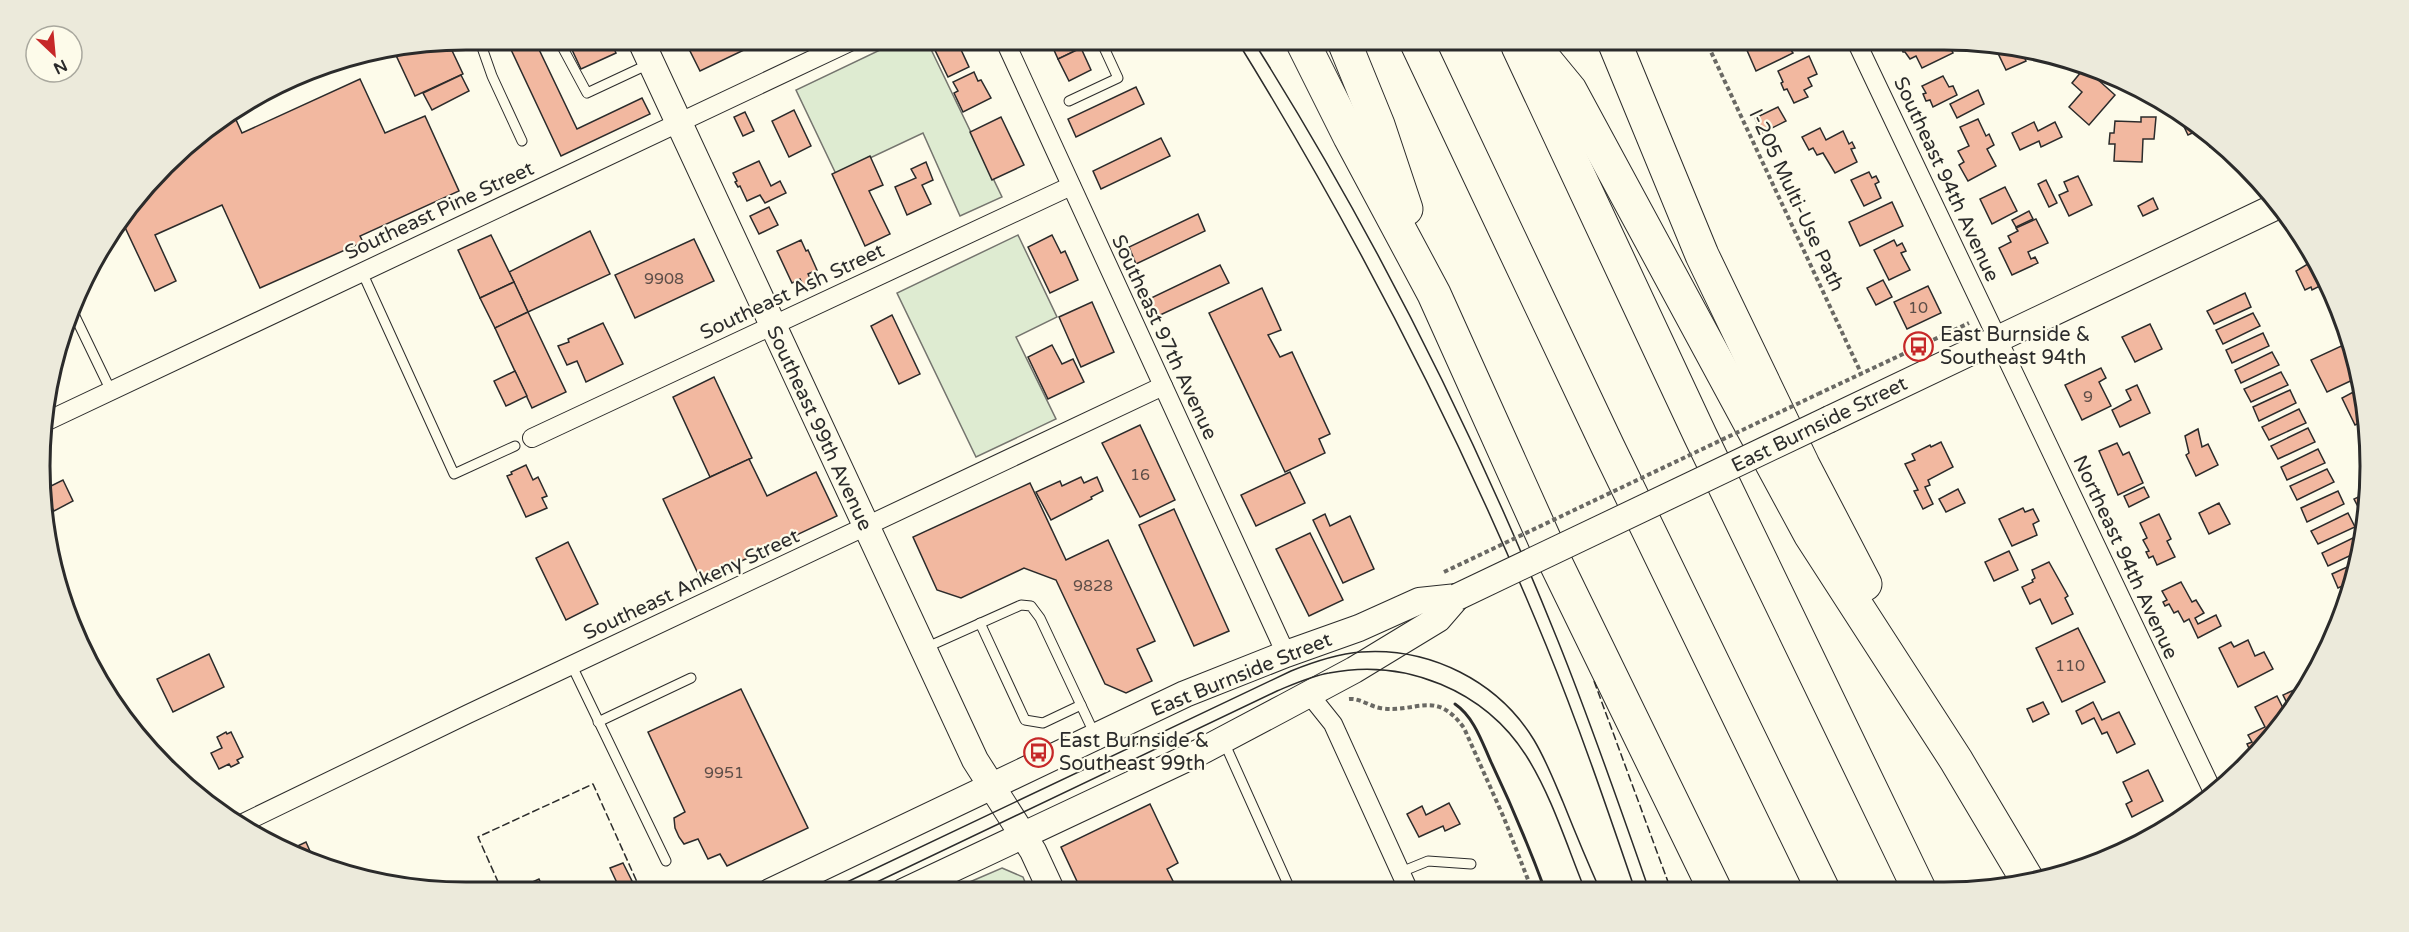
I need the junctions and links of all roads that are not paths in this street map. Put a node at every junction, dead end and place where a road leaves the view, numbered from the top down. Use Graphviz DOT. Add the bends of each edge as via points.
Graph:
graph roads {
  1 [pos="483,50"];
  2 [pos="564,50"];
  3 [pos="645,50"];
  4 [pos="832,50"];
  5 [pos="1009,50"];
  6 [pos="1105,50"];
  7 [pos="1306,50"];
  8 [pos="1347,50"];
  9 [pos="1419,50"];
  10 [pos="1520,50"];
  11 [pos="1536,50"];
  12 [pos="1616,50"];
  13 [pos="1860,50"];
  14 [pos="651,63"];
  15 [pos="1069,101"];
  16 [pos="678,121"];
  17 [pos="522,141"];
  18 [pos="1071,186"];
  19 [pos="2271,209"];
  20 [pos="362,272"];
  21 [pos="1434,294"];
  22 [pos="77,319"];
  23 [pos="772,326"];
  24 [pos="1998,339"];
  25 [pos="1163,386"];
  26 [pos="111,391"];
  27 [pos="52,419"];
  28 [pos="523,442"];
  29 [pos="866,527"];
  30 [pos="1457,597"];
  31 [pos="980,623"];
  32 [pos="923,649"];
  33 [pos="1286,654"];
  34 [pos="572,666"];
  35 [pos="691,678"];
  36 [pos="1309,694"];
  37 [pos="1081,705"];
  38 [pos="598,722"];
  39 [pos="1096,737"];
  40 [pos="1223,740"];
  41 [pos="1956,760"];
  42 [pos="2210,786"];
  43 [pos="992,787"];
  44 [pos="248,821"];
  45 [pos="1024,835"];
  46 [pos="666,861"];
  47 [pos="1471,864"];
  48 [pos="1401,872"];
  49 [pos="2024,874"];
  50 [pos="791,882"];
  51 [pos="924,882"];
  52 [pos="1047,882"];
  53 [pos="1287,882"];
  54 [pos="1405,882"];
  55 [pos="1711,882"];
  56 [pos="1819,882"];
  57 [pos="1915,882"];
  1 -- 17 [label="lane"];
  2 -- 14 [label="lane" via="587,93"];
  3 -- 14 [label="street, Southeast 99th Avenue"];
  4 -- 16 [label="street, Southeast Pine Street"];
  5 -- 18 [label="street, Southeast 97th Avenue"];
  6 -- 15 [label="lane" via="1118,78"];
  7 -- 21 [label="highway"];
  8 -- 21 [label="highway" via="1378,125"];
  9 -- 56 [label="highway"];
  10 -- 57 [label="highway"];
  11 -- 41 [label="highway" via="1570,90 1801,518"];
  12 -- 41 [label="highway" via="1717,286 1803,465"];
  13 -- 24 [label="street, Southeast 94th Avenue"];
  14 -- 16 [label="street, Southeast 99th Avenue"];
  16 -- 20 [label="street, Southeast Pine Street"];
  16 -- 23 [label="street, Southeast 99th Avenue"];
  18 -- 23 [label="street, Southeast Ash Street"];
  18 -- 25 [label="street, Southeast 97th Avenue"];
  19 -- 24 [label="street, East Burnside Street"];
  20 -- 26 [label="street, Southeast Pine Street"];
  20 -- 28 [label="lane" via="454,474"];
  21 -- 55 [label="highway" via="1546,543"];
  22 -- 26 [label="lane"];
  23 -- 28 [label="street, Southeast Ash Street"];
  23 -- 29 [label="street, Southeast 99th Avenue"];
  24 -- 30 [label="street, East Burnside Street, bridge"];
  24 -- 42 [label="street, Northeast 94th Avenue"];
  25 -- 29 [label="street, Southeast Ankeny Street"];
  25 -- 33 [label="street, Southeast 97th Avenue"];
  26 -- 27 [label="street, Southeast Pine Street"];
  29 -- 32 [label="street, Southeast 99th Avenue"];
  29 -- 34 [label="street, Southeast Ankeny Street"];
  30 -- 33 [label="street, East Burnside Street" via="1419,601"];
  30 -- 36 [label="street, East Burnside Street" via="1438,619"];
  31 -- 32 [label="lane"];
  31 -- 37 [label="lane" via="1022,605 1031,606"];
  31 -- 37 [label="lane" via="1025,720 1043,723"];
  32 -- 43 [label="street, Southeast 99th Avenue"];
  33 -- 39 [label="street, East Burnside Street" via="1185,694"];
  34 -- 38 [label="lane"];
  34 -- 44 [label="street, Southeast Ankeny Street"];
  35 -- 38 [label="lane"];
  36 -- 40 [label="street, East Burnside Street"];
  36 -- 48 [label="street" via="1333,724"];
  37 -- 39 [label="lane"];
  38 -- 46 [label="lane"];
  39 -- 43 [label="street, East Burnside Street"];
  40 -- 45 [label="street, East Burnside Street"];
  40 -- 53 [label="lane"];
  41 -- 49 [label="highway"];
  43 -- 45 [label="street, Southeast 99th Avenue"];
  43 -- 50 [label="street, East Burnside Street"];
  45 -- 51 [label="street, East Burnside Street"];
  45 -- 52 [label="street, Southeast 99th Avenue"];
  47 -- 48 [label="lane" via="1428,861"];
  48 -- 54 [label="street"];
}
